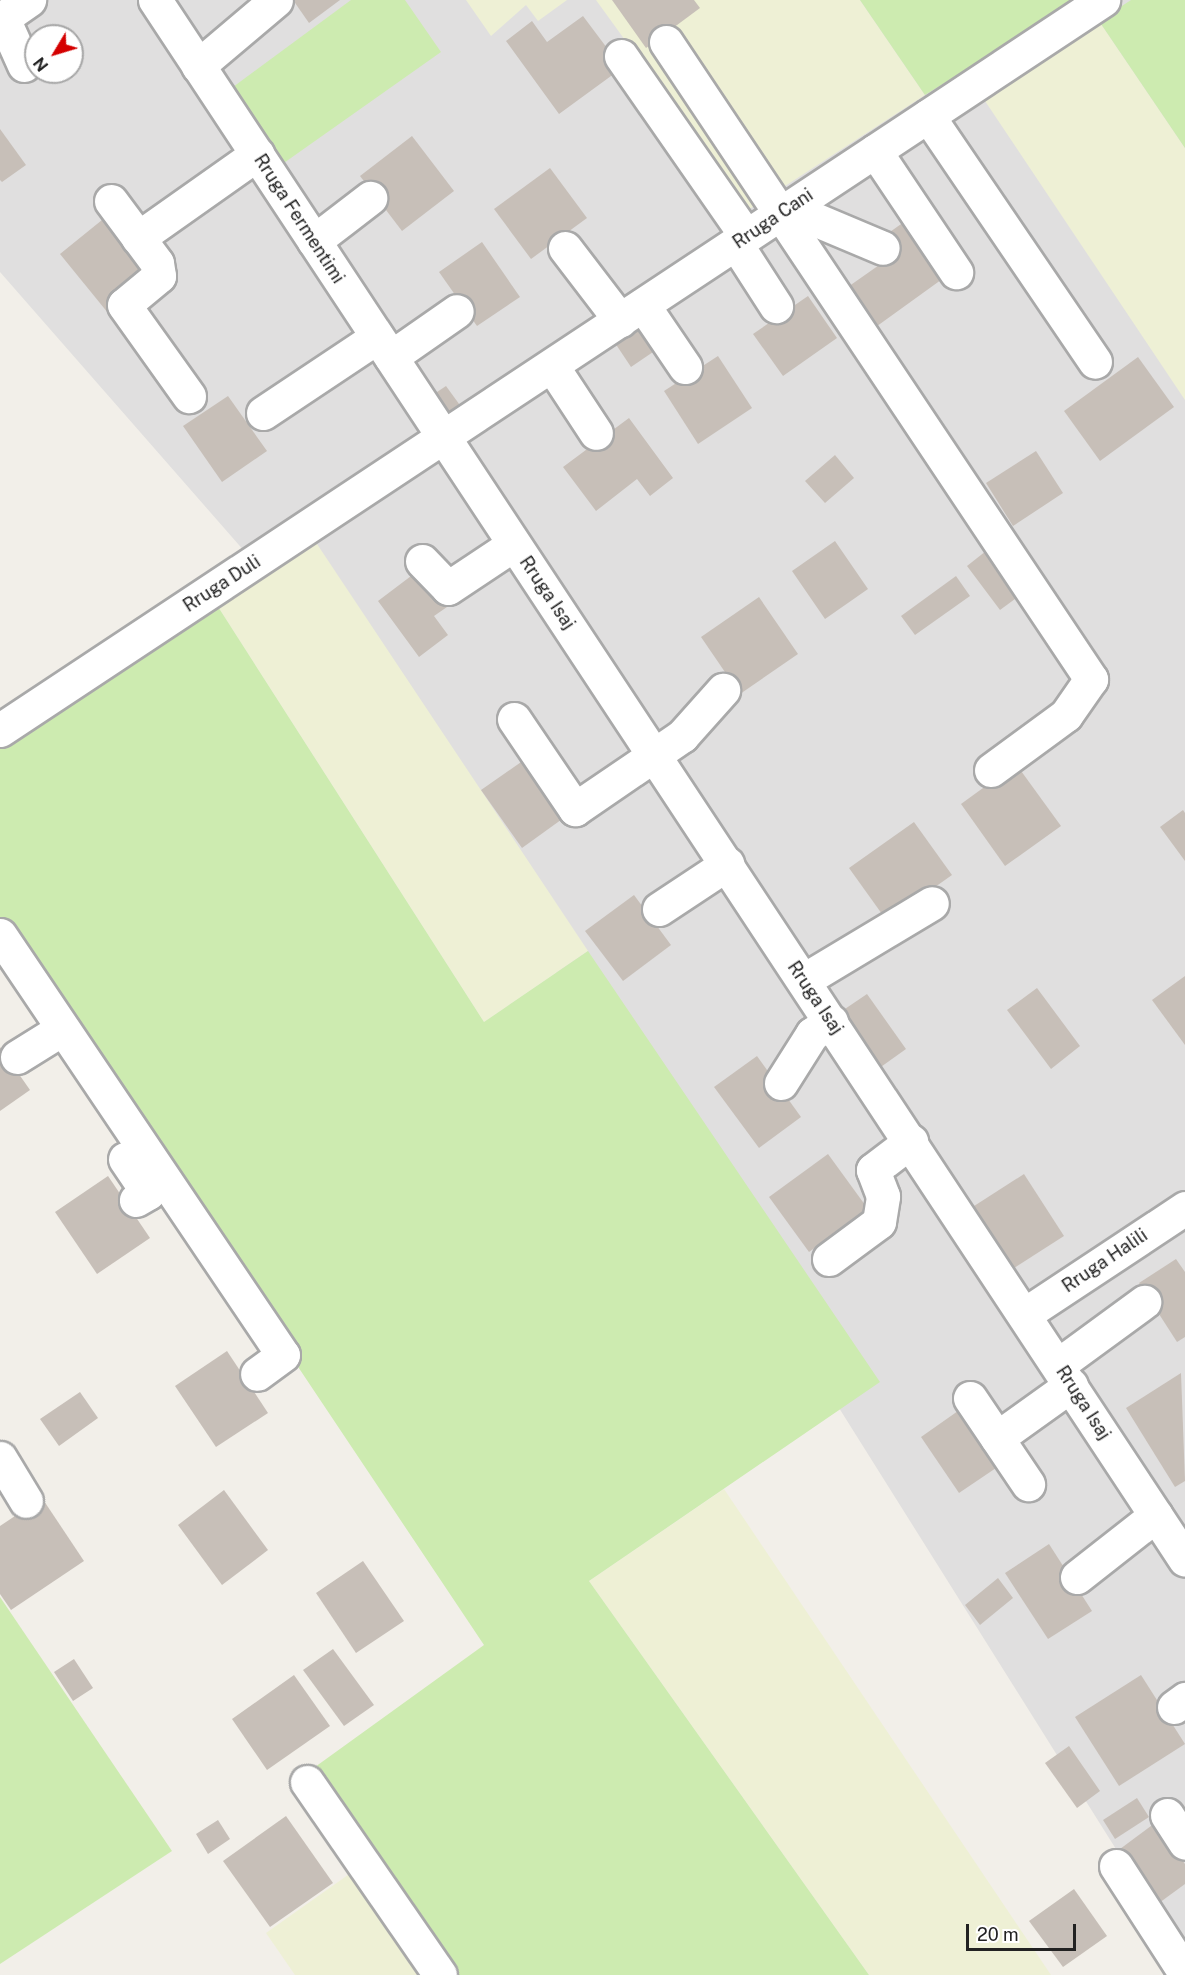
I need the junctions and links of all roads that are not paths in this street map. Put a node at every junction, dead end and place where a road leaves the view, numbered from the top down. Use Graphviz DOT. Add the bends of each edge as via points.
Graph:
graph roads {
  1 [pos="29,0"];
  2 [pos="155,0"];
  3 [pos="276,0"];
  4 [pos="1103,0"];
  5 [pos="666,42"];
  6 [pos="621,56"];
  7 [pos="24,65"];
  8 [pos="198,66"];
  9 [pos="928,116"];
  10 [pos="875,151"];
  11 [pos="256,154"];
  12 [pos="370,198"];
  13 [pos="111,201"];
  14 [pos="780,214"];
  15 [pos="138,238"];
  16 [pos="741,240"];
  17 [pos="314,241"];
  18 [pos="565,248"];
  19 [pos="883,248"];
  20 [pos="956,272"];
  21 [pos="776,306"];
  22 [pos="457,311"];
  23 [pos="632,312"];
  24 [pos="384,347"];
  25 [pos="1095,362"];
  26 [pos="552,366"];
  27 [pos="685,367"];
  28 [pos="189,396"];
  29 [pos="263,413"];
  30 [pos="596,433"];
  31 [pos="444,437"];
  32 [pos="514,544"];
  33 [pos="422,561"];
  34 [pos="723,690"];
  35 [pos="513,720"];
  36 [pos="0,730"];
  37 [pos="654,755"];
  38 [pos="991,770"];
  39 [pos="727,864"];
  40 [pos="932,903"];
  41 [pos="659,909"];
  42 [pos="0,935"];
  43 [pos="804,980"];
  44 [pos="831,1021"];
  45 [pos="62,1029"];
  46 [pos="17,1058"];
  47 [pos="781,1083"];
  48 [pos="911,1141"];
  49 [pos="141,1146"];
  50 [pos="136,1200"];
  51 [pos="1185,1208"];
  52 [pos="829,1259"];
  53 [pos="1144,1302"];
  54 [pos="1025,1314"];
  55 [pos="257,1374"];
  56 [pos="1065,1375"];
  57 [pos="970,1398"];
  58 [pos="997,1438"];
  59 [pos="0,1458"];
  60 [pos="1028,1484"];
  61 [pos="26,1501"];
  62 [pos="1156,1515"];
  63 [pos="1185,1560"];
  64 [pos="1077,1577"];
  65 [pos="307,1782"];
  66 [pos="1167,1815"];
  67 [pos="1185,1843"];
  68 [pos="1116,1866"];
  69 [pos="1185,1973"];
  70 [pos="440,1975"];
  1 -- 7 [label="street" via="3,18"];
  2 -- 8 [label="street, Rruga Fermentimi"];
  3 -- 8 [label="street"];
  4 -- 9 [label="street, Rruga Cani"];
  5 -- 14 [label="street"];
  6 -- 16 [label="street"];
  8 -- 11 [label="street, Rruga Fermentimi"];
  9 -- 10 [label="street, Rruga Cani"];
  9 -- 25 [label="street"];
  10 -- 14 [label="street, Rruga Cani"];
  10 -- 20 [label="street"];
  11 -- 15 [label="street"];
  11 -- 17 [label="street, Rruga Fermentimi"];
  12 -- 17 [label="street"];
  13 -- 15 [label="street"];
  14 -- 16 [label="street, Rruga Cani"];
  14 -- 19 [label="street" via="807,216"];
  14 -- 38 [label="street" via="1090,679 1066,715"];
  15 -- 28 [label="street" via="157,263 159,276 124,304"];
  16 -- 21 [label="street"];
  16 -- 23 [label="street, Rruga Cani"];
  17 -- 24 [label="street, Rruga Fermentimi"];
  18 -- 23 [label="street"];
  22 -- 24 [label="street"];
  23 -- 26 [label="street, Rruga Cani"];
  23 -- 27 [label="street"];
  24 -- 29 [label="street"];
  24 -- 31 [label="street, Rruga Fermentimi"];
  26 -- 30 [label="street"];
  26 -- 31 [label="street, Rruga Cani"];
  31 -- 32 [label="street, Rruga Isaj"];
  31 -- 36 [label="street, Rruga Duli"];
  32 -- 33 [label="street" via="448,588"];
  32 -- 37 [label="street, Rruga Isaj"];
  34 -- 37 [label="street" via="682,736"];
  35 -- 37 [label="street" via="575,808"];
  37 -- 39 [label="street, Rruga Isaj"];
  39 -- 41 [label="street"];
  39 -- 43 [label="street, Rruga Isaj"];
  40 -- 43 [label="street"];
  42 -- 45 [label="street"];
  43 -- 44 [label="street, Rruga Isaj"];
  44 -- 47 [label="street" via="812,1034"];
  44 -- 48 [label="street, Rruga Isaj"];
  45 -- 46 [label="street"];
  45 -- 49 [label="street"];
  48 -- 52 [label="street" via="873,1170 883,1196 879,1222"];
  48 -- 54 [label="street, Rruga Isaj"];
  49 -- 50 [label="street" via="124,1158 148,1193"];
  49 -- 55 [label="street" via="283,1355"];
  51 -- 54 [label="street, Rruga Halili"];
  53 -- 56 [label="street"];
  54 -- 56 [label="street, Rruga Isaj"];
  56 -- 58 [label="street"];
  56 -- 62 [label="street, Rruga Isaj"];
  57 -- 58 [label="street"];
  58 -- 60 [label="street"];
  59 -- 61 [label="street"];
  62 -- 63 [label="street, Rruga Isaj"];
  62 -- 64 [label="street"];
  65 -- 70 [label="street"];
  66 -- 67 [label="street"];
  68 -- 69 [label="street"];
}
